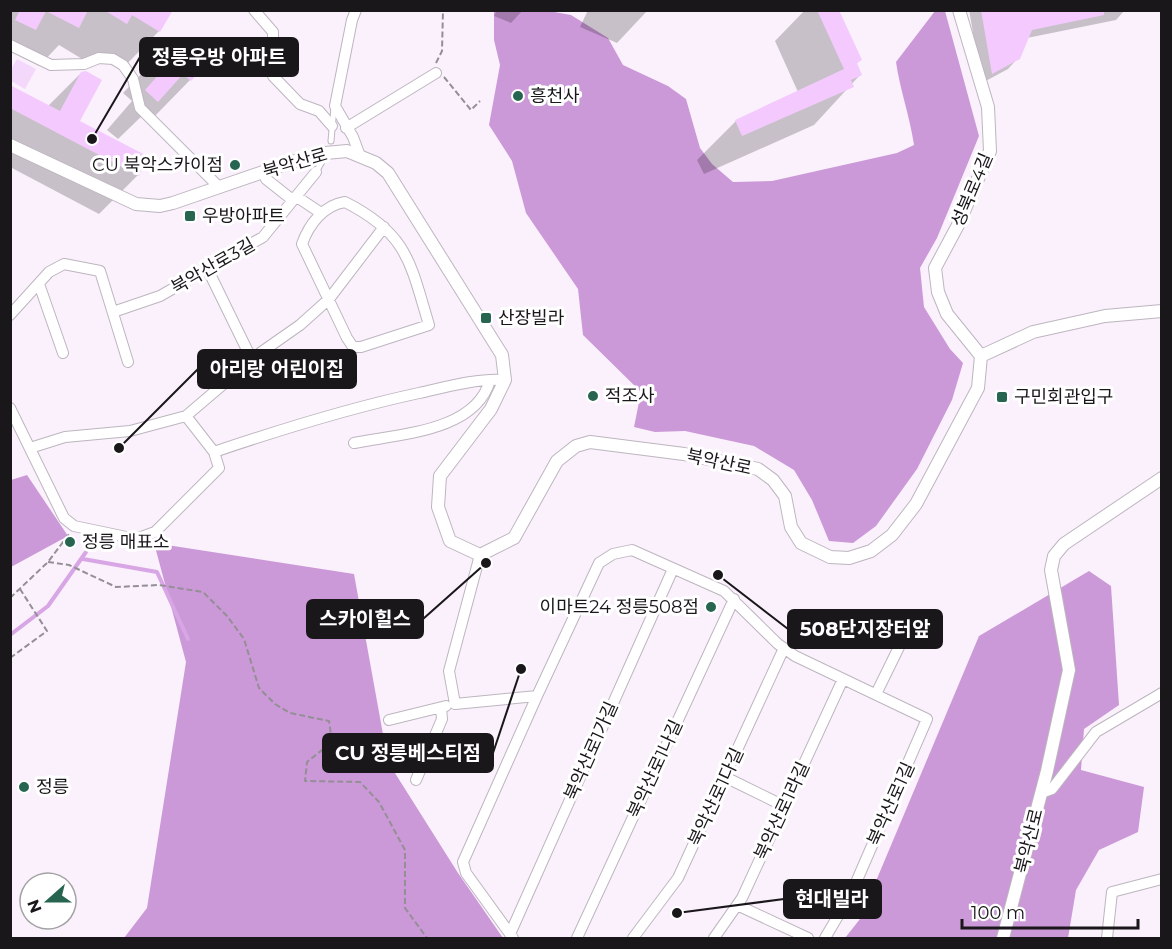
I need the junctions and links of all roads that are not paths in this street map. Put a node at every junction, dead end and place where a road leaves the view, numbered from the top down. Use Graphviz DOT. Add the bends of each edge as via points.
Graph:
graph roads {
  1 [pos="254,10"];
  2 [pos="356,10"];
  3 [pos="959,10"];
  4 [pos="10,45"];
  5 [pos="438,72"];
  6 [pos="335,106"];
  7 [pos="332,126"];
  8 [pos="346,128"];
  9 [pos="331,141"];
  10 [pos="10,145"];
  11 [pos="360,156"];
  12 [pos="323,160"];
  13 [pos="262,172"];
  14 [pos="316,172"];
  15 [pos="219,187"];
  16 [pos="297,196"];
  17 [pos="321,213"];
  18 [pos="384,227"];
  19 [pos="208,270"];
  20 [pos="39,284"];
  21 [pos="328,299"];
  22 [pos="1161,310"];
  23 [pos="113,312"];
  24 [pos="10,315"];
  25 [pos="63,353"];
  26 [pos="981,356"];
  27 [pos="252,360"];
  28 [pos="128,362"];
  29 [pos="490,380"];
  30 [pos="505,380"];
  31 [pos="10,408"];
  32 [pos="186,416"];
  33 [pos="354,443"];
  34 [pos="30,448"];
  35 [pos="214,452"];
  36 [pos="1161,478"];
  37 [pos="480,555"];
  38 [pos="673,568"];
  39 [pos="734,599"];
  40 [pos="899,647"];
  41 [pos="784,648"];
  42 [pos="843,679"];
  43 [pos="1161,693"];
  44 [pos="876,694"];
  45 [pos="537,696"];
  46 [pos="455,704"];
  47 [pos="441,708"];
  48 [pos="389,720"];
  49 [pos="725,777"];
  50 [pos="416,780"];
  51 [pos="1041,793"];
  52 [pos="784,806"];
  53 [pos="1161,879"];
  54 [pos="737,905"];
  55 [pos="512,936"];
  56 [pos="577,939"];
  57 [pos="633,939"];
  58 [pos="714,939"];
  59 [pos="808,939"];
  60 [pos="825,939"];
  61 [pos="1003,939"];
  62 [pos="1107,939"];
  1 -- 7 [label="street" via="273,32 273,76 300,104 319,111"];
  2 -- 6 [label="street"];
  3 -- 26 [label="street, 성북로4길" via="988,107 990,151 935,268 938,292 947,314"];
  4 -- 15 [label="street" via="51,65 84,64 99,58 123,65 133,79 140,108"];
  5 -- 8 [label="street"];
  6 -- 7 [label="lane"];
  6 -- 8 [label="street"];
  7 -- 9 [label="lane"];
  8 -- 11 [label="street"];
  10 -- 15 [label="street, 북악산로" via="136,204 160,206"];
  11 -- 13 [label="street, 북악산로" via="347,151 315,154"];
  11 -- 30 [label="street, 북악산로" via="388,173 502,355"];
  12 -- 14 [label="lane, 북악산로3길"];
  13 -- 15 [label="street, 북악산로"];
  13 -- 16 [label="street" via="290,198"];
  14 -- 16 [label="street, 북악산로3길"];
  16 -- 17 [label="street"];
  16 -- 19 [label="street, 북악산로3길" via="263,237"];
  17 -- 18 [label="street" via="332,204 345,202"];
  17 -- 21 [label="street" via="302,244"];
  18 -- 21 [label="street"];
  18 -- 21 [label="street" via="410,261 429,325 353,347"];
  19 -- 23 [label="street, 북악산로3길" via="160,296"];
  19 -- 27 [label="street"];
  20 -- 23 [label="street" via="49,272 64,264 100,271"];
  20 -- 24 [label="street"];
  20 -- 25 [label="street"];
  21 -- 27 [label="street" via="300,326"];
  22 -- 26 [label="street" via="1105,316 1034,332"];
  23 -- 28 [label="street"];
  26 -- 37 [label="street, 북악산로" via="978,388 916,504 892,535 871,551 849,558 830,557 801,543 791,527 786,496 758,469 684,454 590,442 576,446 557,461 514,538"];
  27 -- 32 [label="street"];
  29 -- 30 [label="street"];
  29 -- 33 [label="street" via="480,399 451,423"];
  29 -- 35 [label="street" via="357,407"];
  30 -- 37 [label="street" via="491,409 440,476 438,507 450,541"];
  31 -- 34 [label="street"];
  32 -- 34 [label="street" via="130,431 65,437"];
  32 -- 35 [label="street"];
  34 -- 35 [label="street" via="64,518 74,526 136,539 155,532 214,476 219,468"];
  36 -- 51 [label="street, 북악산로" via="1064,544 1054,556 1051,570 1069,670"];
  37 -- 46 [label="street" via="449,671"];
  38 -- 39 [label="street, 북악산로1길"];
  38 -- 45 [label="street, 북악산로1길" via="632,550 613,554 599,563"];
  38 -- 55 [label="street, 북악산로1가길"];
  39 -- 41 [label="street, 북악산로1길"];
  39 -- 56 [label="street, 북악산로1나길"];
  40 -- 44 [label="street"];
  41 -- 42 [label="street, 북악산로1길"];
  41 -- 49 [label="street, 북악산로1다길"];
  42 -- 44 [label="street, 북악산로1길"];
  42 -- 52 [label="street, 북악산로1라길"];
  43 -- 51 [label="street" via="1096,732 1052,789"];
  44 -- 60 [label="street, 북악산로1길" via="927,719 851,894"];
  45 -- 46 [label="street"];
  45 -- 55 [label="street, 북악산로1길" via="463,862 466,873"];
  46 -- 47 [label="street"];
  47 -- 48 [label="street"];
  47 -- 50 [label="street" via="442,719"];
  49 -- 52 [label="street"];
  49 -- 57 [label="street, 북악산로1다길" via="678,878"];
  51 -- 61 [label="street, 북악산로"];
  52 -- 54 [label="street, 북악산로1라길"];
  53 -- 62 [label="street" via="1112,892"];
  54 -- 58 [label="street, 북악산로1라길"];
  54 -- 59 [label="street"];
}
